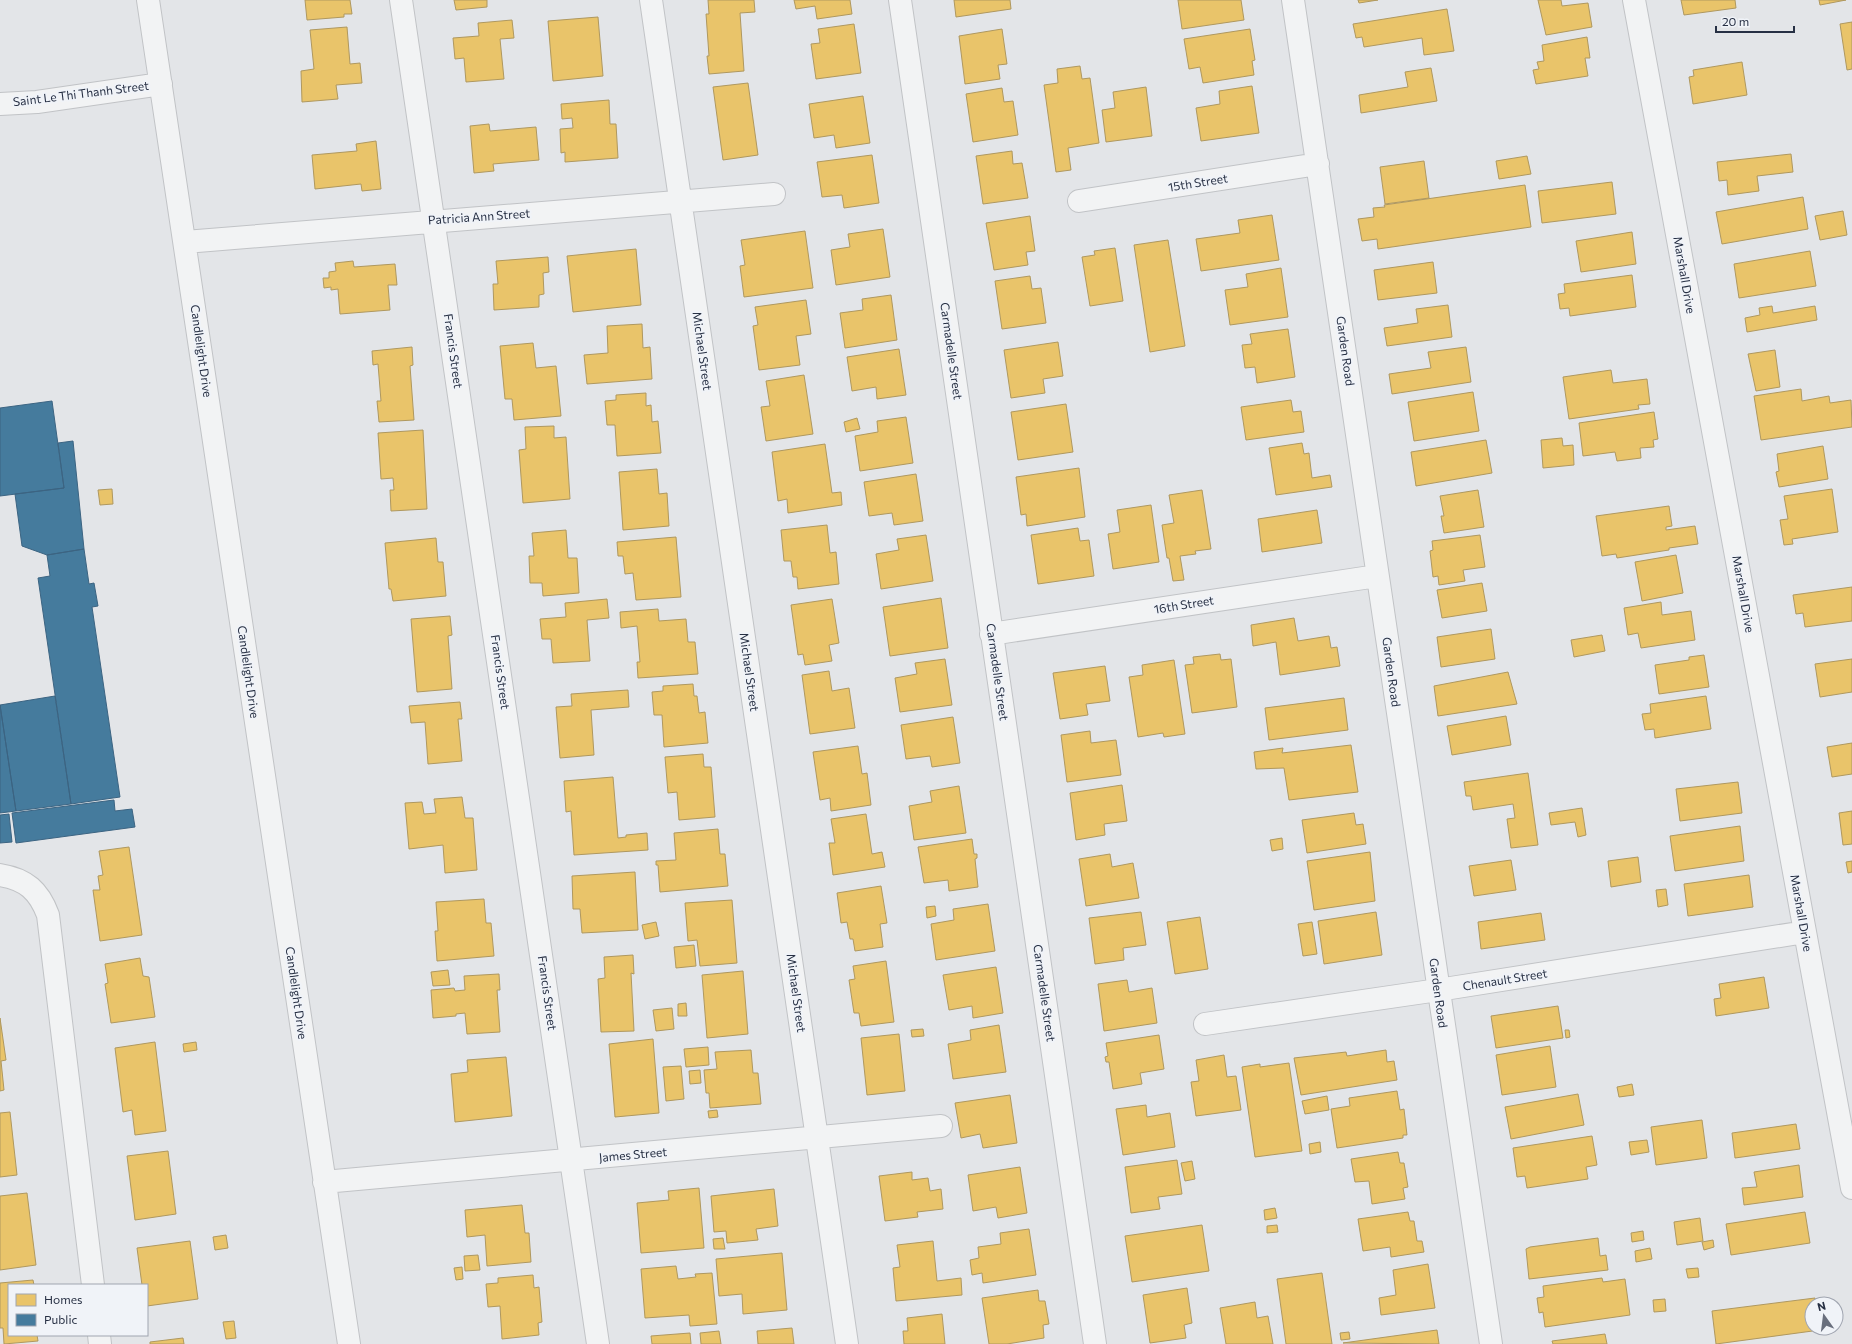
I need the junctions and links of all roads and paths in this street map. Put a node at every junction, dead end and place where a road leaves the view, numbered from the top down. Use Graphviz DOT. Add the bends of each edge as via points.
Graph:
graph roads {
  1 [pos="148,0"];
  2 [pos="401,0"];
  3 [pos="651,0"];
  4 [pos="900,0"];
  5 [pos="1293,0"];
  6 [pos="1634,0"];
  7 [pos="162,84"];
  8 [pos="0,104"];
  9 [pos="1318,164"];
  10 [pos="774,194"];
  11 [pos="680,201"];
  12 [pos="1079,201"];
  13 [pos="434,220"];
  14 [pos="185,242"];
  15 [pos="1378,576"];
  16 [pos="991,634"];
  17 [pos="0,875"];
  18 [pos="1805,932"];
  19 [pos="1438,990"];
  20 [pos="1205,1024"];
  21 [pos="941,1126"];
  22 [pos="817,1138"];
  23 [pos="571,1161"];
  24 [pos="324,1182"];
  25 [pos="1852,1188"];
  26 [pos="93,1284"];
  27 [pos="349,1344"];
  28 [pos="598,1344"];
  29 [pos="848,1344"];
  30 [pos="1095,1344"];
  31 [pos="1490,1344"];
  1 -- 7 [label="street, Candlelight Drive"];
  2 -- 13 [label="street, Francis Street"];
  3 -- 11 [label="street, Michael Street"];
  4 -- 16 [label="street, Carmadelle Street"];
  5 -- 9 [label="street, Garden Road"];
  6 -- 18 [label="street, Marshall Drive"];
  7 -- 8 [label="street, Saint Le Thi Thanh Street" via="37,102"];
  7 -- 14 [label="street, Candlelight Drive"];
  9 -- 12 [label="street, 15th Street"];
  9 -- 15 [label="street, Garden Road"];
  10 -- 11 [label="street, Patricia Ann Street"];
  11 -- 13 [label="street, Patricia Ann Street"];
  11 -- 22 [label="street, Michael Street"];
  13 -- 14 [label="street, Patricia Ann Street"];
  13 -- 23 [label="street, Francis Street"];
  14 -- 24 [label="street, Candlelight Drive"];
  15 -- 16 [label="street, 16th Street"];
  15 -- 19 [label="street, Garden Road"];
  16 -- 30 [label="street, Carmadelle Street"];
  17 -- 26 [label="street" via="24,882 35,890 43,901 48,915"];
  18 -- 19 [label="street, Chenault Street"];
  18 -- 25 [label="street, Marshall Drive"];
  19 -- 20 [label="street, Chenault Street"];
  19 -- 31 [label="street, Garden Road"];
  21 -- 22 [label="street, James Street"];
  22 -- 23 [label="street, James Street"];
  22 -- 29 [label="street, Michael Street"];
  23 -- 24 [label="street, James Street"];
  23 -- 28 [label="street, Francis Street"];
  24 -- 27 [label="street, Candlelight Drive"];
}
